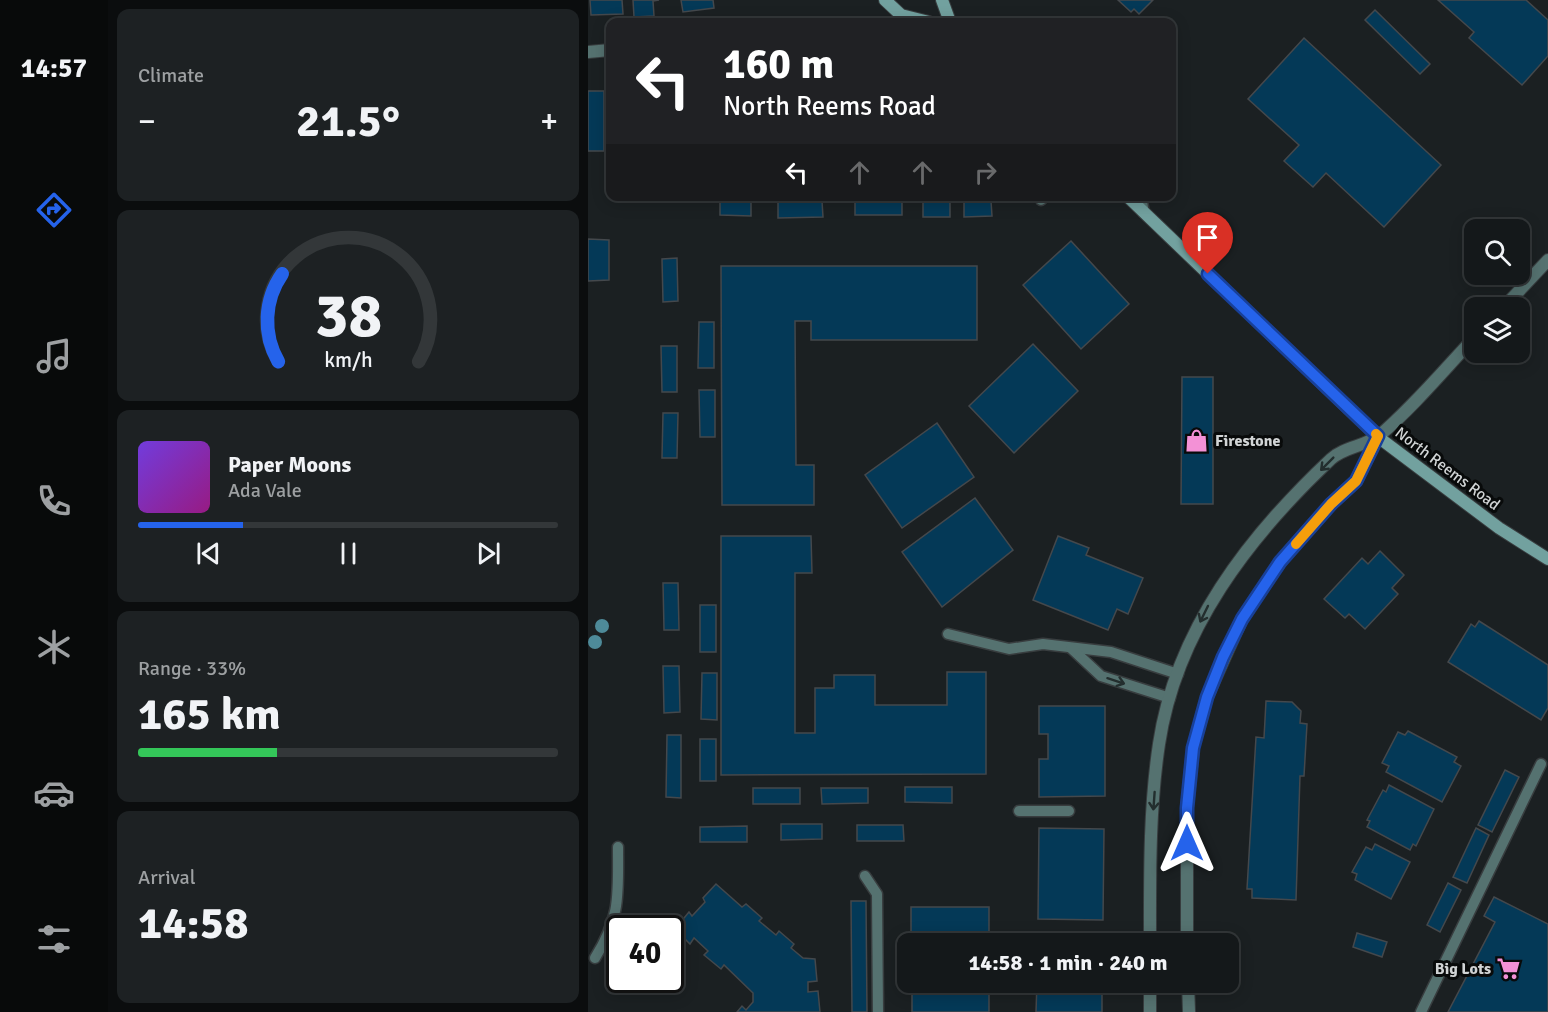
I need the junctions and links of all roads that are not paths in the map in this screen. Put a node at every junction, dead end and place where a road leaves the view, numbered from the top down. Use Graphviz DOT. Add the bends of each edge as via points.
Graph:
graph roads {
  1 [pos="885,0"];
  2 [pos="942,0"];
  3 [pos="913,18"];
  4 [pos="949,18"];
  5 [pos="606,50"];
  6 [pos="588,52"];
  7 [pos="1132,201"];
  8 [pos="1142,201"];
  9 [pos="1144,213"];
  10 [pos="1548,260"];
  11 [pos="1513,297"];
  12 [pos="1464,348"];
  13 [pos="1378,436"];
  14 [pos="1548,559"];
  15 [pos="948,634"];
  16 [pos="1071,648"];
  17 [pos="1178,674"];
  18 [pos="1170,698"];
  19 [pos="1542,765"];
  20 [pos="1019,811"];
  21 [pos="1069,811"];
  22 [pos="618,847"];
  23 [pos="865,876"];
  24 [pos="1150,933"];
  25 [pos="1187,933"];
  26 [pos="595,957"];
  27 [pos="1150,993"];
  28 [pos="1188,993"];
  29 [pos="878,1012"];
  30 [pos="1150,1012"];
  31 [pos="1189,1012"];
  32 [pos="1420,1012"];
  1 -- 3 [label="main road" via="901,15"];
  2 -- 4 [label="main road"];
  5 -- 6 [label="street"];
  7 -- 9 [label="main road, North Reems Road"];
  8 -- 9 [label="lane"];
  9 -- 13 [label="main road, North Reems Road"];
  10 -- 11 [label="street"];
  12 -- 13 [label="street"];
  13 -- 14 [label="main road, North Reems Road" via="1499,528"];
  13 -- 17 [label="street, one-way" via="1334,457 1250,544 1206,609"];
  13 -- 25 [label="street" via="1356,481 1280,562 1242,619 1207,697 1193,748 1187,808"];
  15 -- 16 [label="lane" via="1008,649 1043,644"];
  16 -- 17 [label="lane" via="1111,652"];
  16 -- 18 [label="lane, one-way" via="1101,676"];
  17 -- 18 [label="street"];
  18 -- 24 [label="street, one-way" via="1159,744"];
  19 -- 32 [label="lane"];
  20 -- 21 [label="lane"];
  22 -- 26 [label="lane" via="616,915"];
  23 -- 29 [label="lane" via="877,894"];
  27 -- 30 [label="street"];
  28 -- 31 [label="street"];
}
